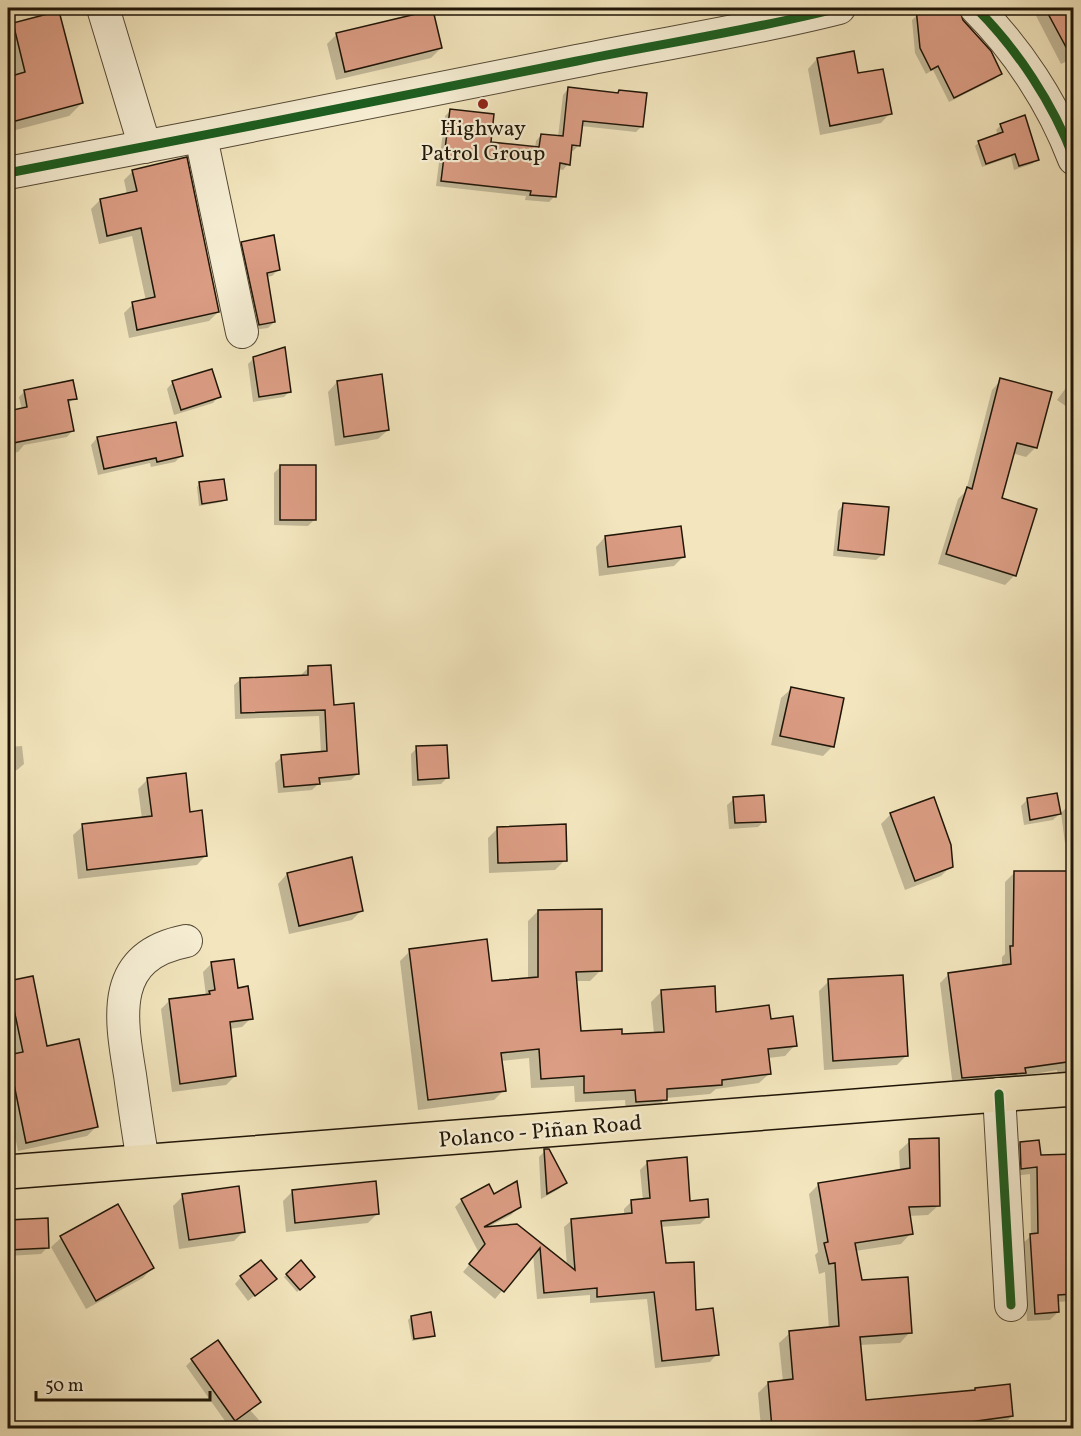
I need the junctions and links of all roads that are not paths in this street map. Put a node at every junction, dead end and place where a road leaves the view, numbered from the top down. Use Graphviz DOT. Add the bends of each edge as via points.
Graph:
graph roads {
  1 [pos="103,8"];
  2 [pos="839,8"];
  3 [pos="976,8"];
  4 [pos="777,15"];
  5 [pos="201,137"];
  6 [pos="145,147"];
  7 [pos="1074,159"];
  8 [pos="8,173"];
  9 [pos="242,332"];
  10 [pos="186,940"];
  11 [pos="1074,1089"];
  12 [pos="999,1094"];
  13 [pos="143,1161"];
  14 [pos="8,1172"];
  15 [pos="1011,1305"];
  1 -- 6 [label="street"];
  2 -- 4 [label="street"];
  3 -- 7 [label="street" via="996,28 1039,89"];
  4 -- 5 [label="street" via="659,44"];
  5 -- 6 [label="street"];
  5 -- 9 [label="street"];
  6 -- 8 [label="street"];
  10 -- 13 [label="street" via="148,955 132,974 123,1000 123,1031"];
  11 -- 12 [label="main road, Polanco - Piñan Road"];
  12 -- 13 [label="main road, Polanco - Piñan Road"];
  12 -- 15 [label="street"];
  13 -- 14 [label="main road, Polanco - Piñan Road"];
}
